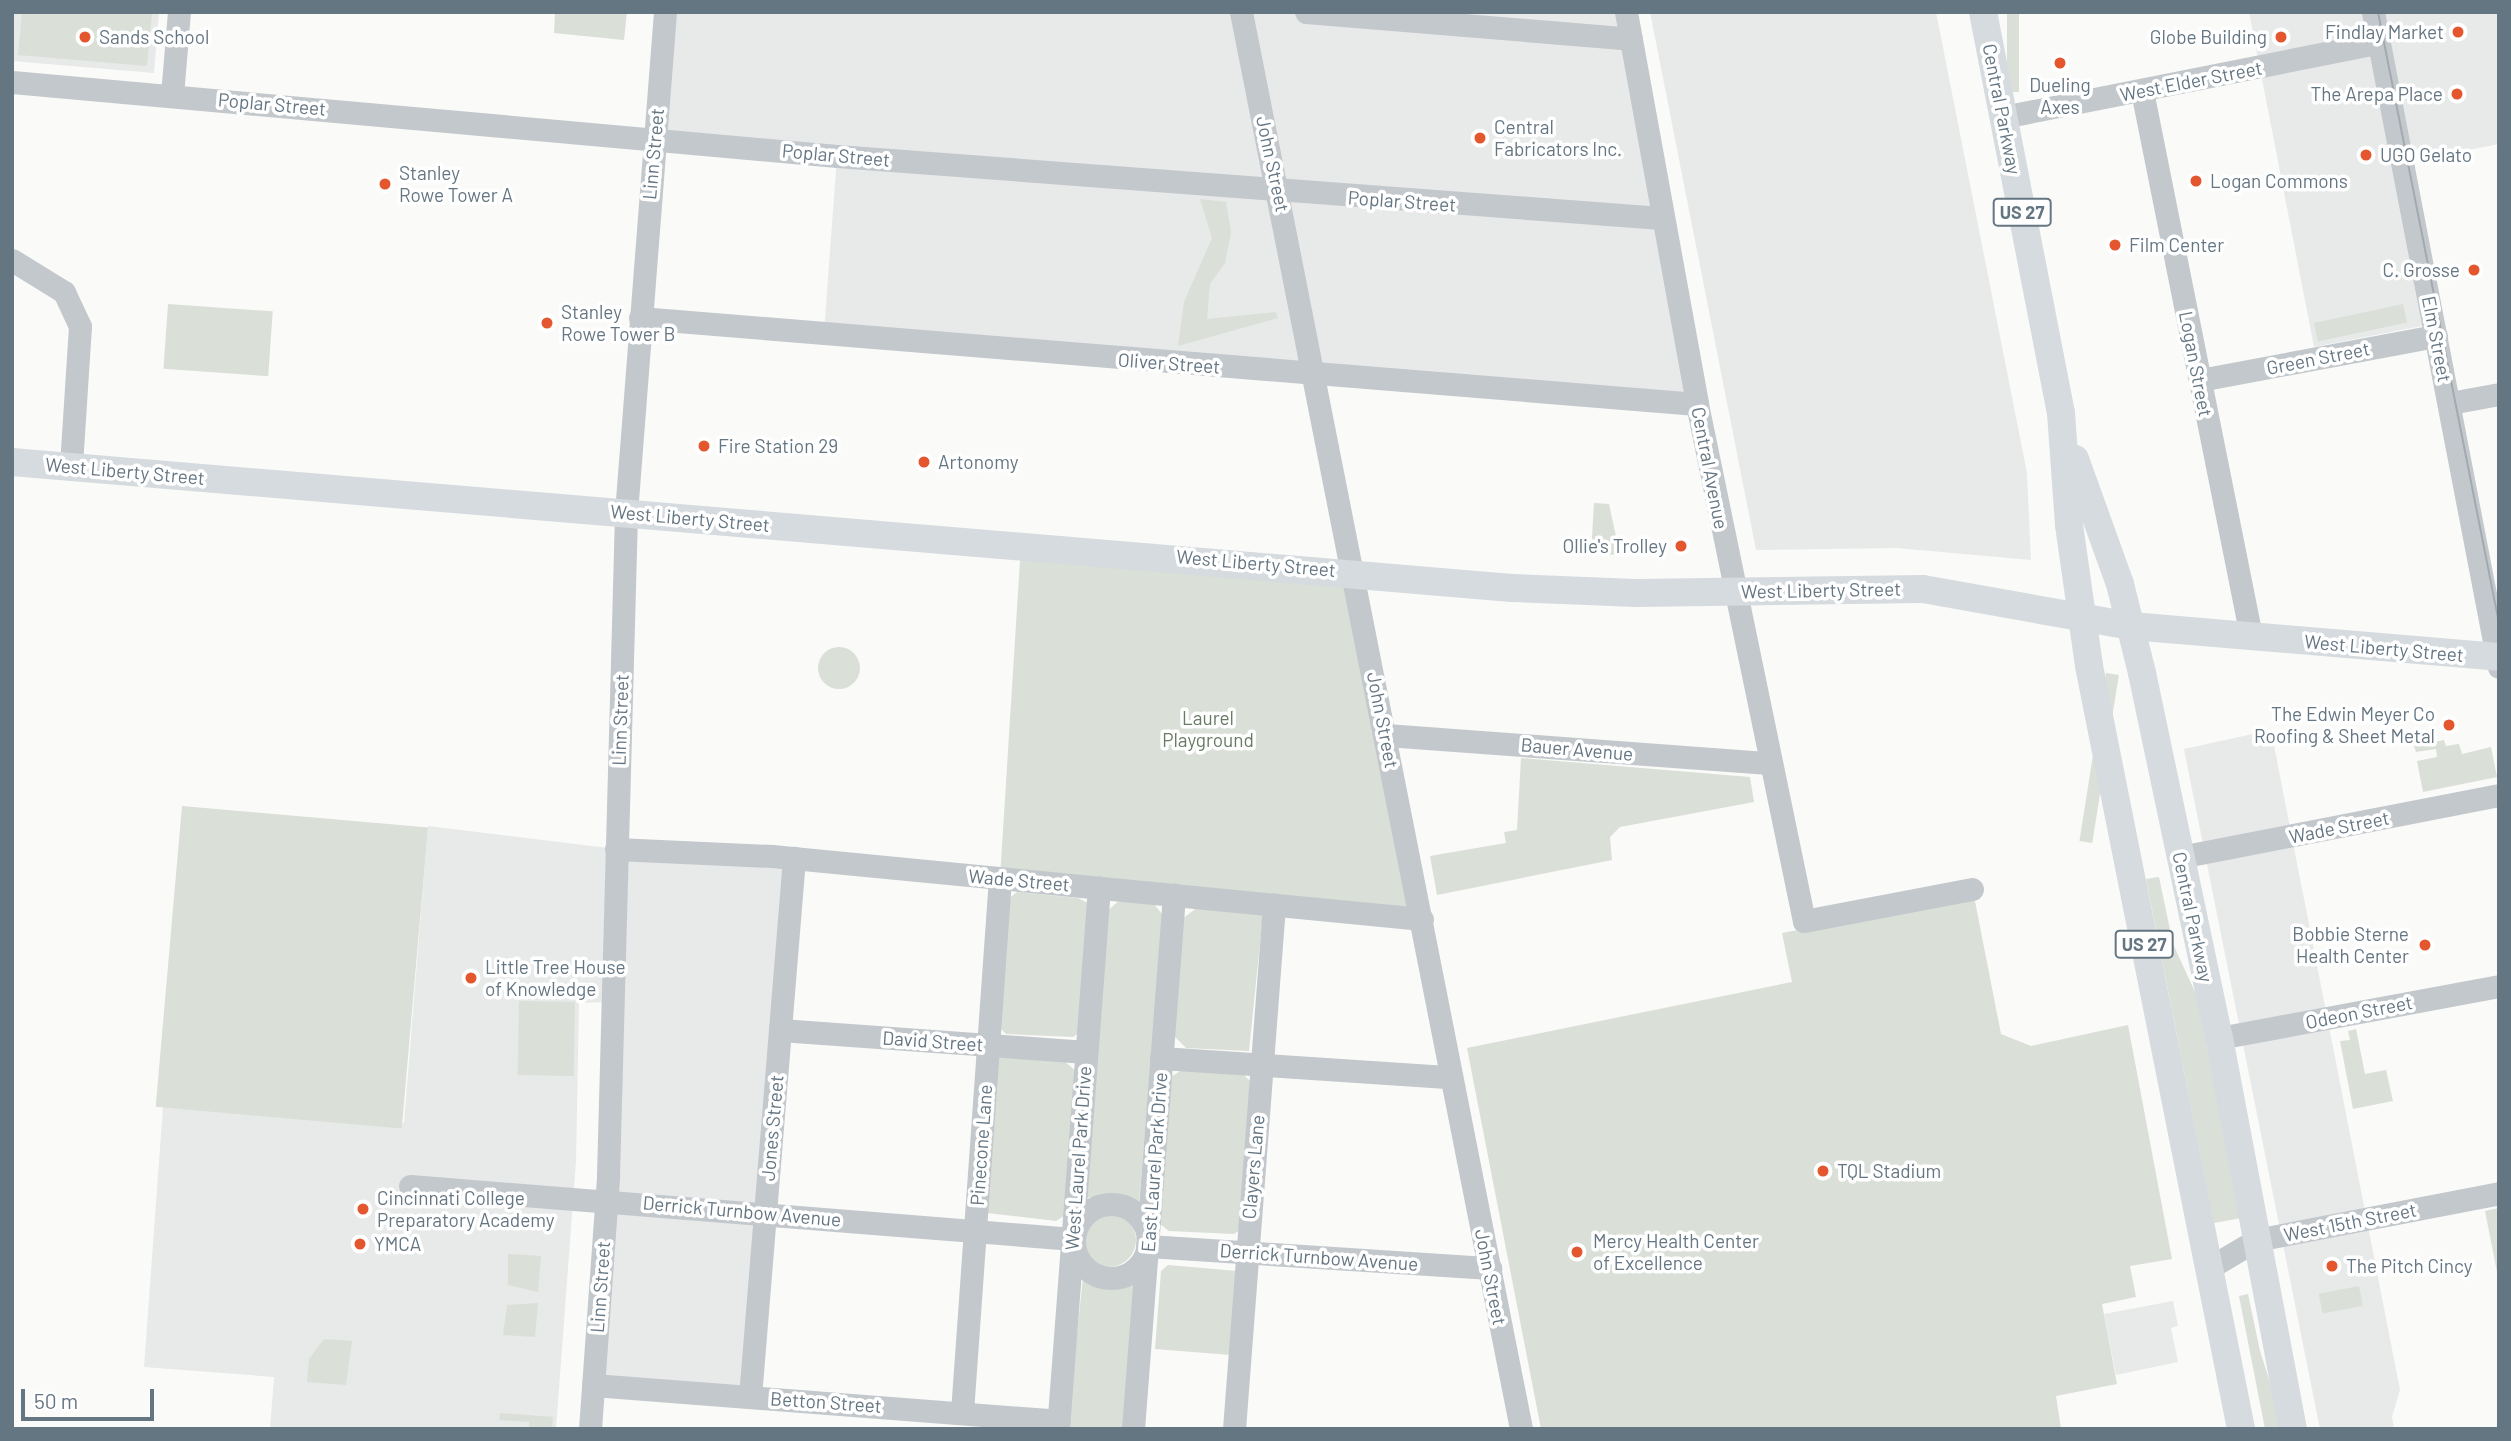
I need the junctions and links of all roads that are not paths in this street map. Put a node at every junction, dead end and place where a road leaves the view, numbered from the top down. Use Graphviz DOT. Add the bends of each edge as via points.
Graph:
graph roads {
  1 [pos="179,12"];
  2 [pos="666,12"];
  3 [pos="1241,12"];
  4 [pos="1306,12"];
  5 [pos="1626,12"];
  6 [pos="1983,12"];
  7 [pos="2373,12"];
  8 [pos="1632,39"];
  9 [pos="2378,43"];
  10 [pos="12,82"];
  11 [pos="2142,91"];
  12 [pos="173,95"];
  13 [pos="2003,117"];
  14 [pos="654,138"];
  15 [pos="1279,190"];
  16 [pos="1661,218"];
  17 [pos="12,260"];
  18 [pos="640,318"];
  19 [pos="2436,336"];
  20 [pos="1313,372"];
  21 [pos="2200,380"];
  22 [pos="2499,394"];
  23 [pos="2449,403"];
  24 [pos="1697,404"];
  25 [pos="2061,413"];
  26 [pos="12,462"];
  27 [pos="71,467"];
  28 [pos="626,513"];
  29 [pos="1353,571"];
  30 [pos="1735,591"];
  31 [pos="2081,619"];
  32 [pos="2131,626"];
  33 [pos="2251,636"];
  34 [pos="2498,660"];
  35 [pos="1386,735"];
  36 [pos="1769,763"];
  37 [pos="2499,795"];
  38 [pos="616,849"];
  39 [pos="2180,857"];
  40 [pos="794,858"];
  41 [pos="1000,878"];
  42 [pos="1099,888"];
  43 [pos="1972,889"];
  44 [pos="1174,895"];
  45 [pos="1273,905"];
  46 [pos="1422,919"];
  47 [pos="2499,986"];
  48 [pos="780,1030"];
  49 [pos="2219,1038"];
  50 [pos="988,1045"];
  51 [pos="1086,1052"];
  52 [pos="1161,1058"];
  53 [pos="1262,1065"];
  54 [pos="1450,1077"];
  55 [pos="410,1186"];
  56 [pos="2499,1194"];
  57 [pos="606,1200"];
  58 [pos="765,1214"];
  59 [pos="975,1230"];
  60 [pos="1073,1238"];
  61 [pos="2256,1240"];
  62 [pos="1148,1246"];
  63 [pos="1247,1252"];
  64 [pos="1490,1268"];
  65 [pos="2209,1268"];
  66 [pos="593,1385"];
  67 [pos="750,1397"];
  68 [pos="962,1412"];
  69 [pos="1059,1425"];
  70 [pos="590,1429"];
  71 [pos="1133,1429"];
  72 [pos="1141,1429"];
  73 [pos="1234,1429"];
  74 [pos="1521,1429"];
  75 [pos="2241,1429"];
  76 [pos="2293,1429"];
  1 -- 12 [label="street"];
  2 -- 14 [label="street, Linn Street"];
  3 -- 15 [label="street, John Street"];
  4 -- 8 [label="street"];
  5 -- 8 [label="street, Central Avenue"];
  6 -- 13 [label="main road, Central Parkway / US 27"];
  7 -- 9 [label="street, Elm Street"];
  8 -- 16 [label="street, Central Avenue"];
  9 -- 11 [label="street, West Elder Street"];
  9 -- 19 [label="street, Elm Street"];
  10 -- 12 [label="street, Poplar Street"];
  11 -- 13 [label="street, West Elder Street"];
  11 -- 21 [label="street, Logan Street"];
  12 -- 14 [label="street, Poplar Street"];
  13 -- 25 [label="main road, Central Parkway / US 27"];
  14 -- 15 [label="street, Poplar Street"];
  14 -- 18 [label="street, Linn Street"];
  15 -- 16 [label="street, Poplar Street"];
  15 -- 20 [label="street, John Street"];
  16 -- 24 [label="street, Central Avenue"];
  17 -- 27 [label="street" via="64,292 79,326"];
  18 -- 20 [label="street, Oliver Street"];
  18 -- 28 [label="street, Linn Street"];
  19 -- 21 [label="street, Green Street"];
  19 -- 23 [label="street, Elm Street"];
  20 -- 24 [label="street, Oliver Street"];
  20 -- 29 [label="street, John Street"];
  21 -- 33 [label="street, Logan Street"];
  22 -- 23 [label="street"];
  23 -- 34 [label="street, Elm Street"];
  24 -- 30 [label="street, Central Avenue"];
  25 -- 31 [label="main road, Central Parkway / US 27"];
  25 -- 32 [label="main road, Central Parkway / US 27"];
  26 -- 27 [label="main road, West Liberty Street"];
  27 -- 28 [label="main road, West Liberty Street"];
  28 -- 29 [label="main road, West Liberty Street"];
  28 -- 38 [label="street, Linn Street"];
  29 -- 30 [label="main road, West Liberty Street" via="1572,591"];
  29 -- 35 [label="street, John Street"];
  30 -- 31 [label="main road, West Liberty Street" via="1923,589"];
  30 -- 36 [label="street, Central Avenue"];
  31 -- 32 [label="main road, West Liberty Street"];
  31 -- 65 [label="main road, Central Parkway / US 27"];
  32 -- 33 [label="main road, West Liberty Street"];
  32 -- 39 [label="main road, Central Parkway / US 27"];
  33 -- 34 [label="main road, West Liberty Street"];
  35 -- 36 [label="street, Bauer Avenue"];
  35 -- 46 [label="street, John Street"];
  36 -- 43 [label="street, Central Avenue" via="1804,921"];
  37 -- 39 [label="street, Wade Street"];
  38 -- 40 [label="street, Wade Street"];
  38 -- 57 [label="street, Linn Street"];
  39 -- 49 [label="main road, Central Parkway / US 27"];
  40 -- 41 [label="street, Wade Street"];
  40 -- 48 [label="street, Jones Street"];
  41 -- 42 [label="street, Wade Street"];
  41 -- 50 [label="street, Pinecone Lane"];
  42 -- 44 [label="street, Wade Street"];
  42 -- 51 [label="street, West Laurel Park Drive"];
  44 -- 45 [label="street, Wade Street"];
  44 -- 52 [label="street, East Laurel Park Drive"];
  45 -- 46 [label="street, Wade Street"];
  45 -- 53 [label="street, Clayers Lane"];
  46 -- 54 [label="street, John Street"];
  47 -- 49 [label="street, Odeon Street"];
  48 -- 50 [label="street, David Street"];
  48 -- 58 [label="street, Jones Street"];
  49 -- 61 [label="main road, Central Parkway / US 27"];
  50 -- 51 [label="street, David Street"];
  50 -- 59 [label="street, Pinecone Lane"];
  51 -- 60 [label="street, West Laurel Park Drive"];
  52 -- 53 [label="street"];
  52 -- 62 [label="street, East Laurel Park Drive"];
  53 -- 54 [label="street"];
  53 -- 63 [label="street, Clayers Lane"];
  54 -- 64 [label="street, John Street"];
  55 -- 57 [label="street, Derrick Turnbow Avenue"];
  56 -- 61 [label="street, West 15th Street"];
  57 -- 58 [label="street, Derrick Turnbow Avenue"];
  57 -- 66 [label="street, Linn Street"];
  58 -- 59 [label="street, Derrick Turnbow Avenue"];
  58 -- 67 [label="street, Jones Street"];
  59 -- 60 [label="street, Derrick Turnbow Avenue"];
  59 -- 68 [label="street, Pinecone Lane"];
  60 -- 62 [label="street" via="1086,1269 1107,1278 1138,1266"];
  60 -- 62 [label="street" via="1083,1217 1103,1205 1114,1205 1125,1207 1143,1223"];
  60 -- 69 [label="street, West Laurel Park Drive"];
  61 -- 65 [label="street, West 15th Street"];
  61 -- 76 [label="main road, Central Parkway / US 27"];
  62 -- 63 [label="street, Derrick Turnbow Avenue"];
  62 -- 71 [label="street, East Laurel Park Drive"];
  63 -- 64 [label="street, Derrick Turnbow Avenue"];
  63 -- 73 [label="street, Clayers Lane"];
  64 -- 74 [label="street, John Street"];
  65 -- 75 [label="main road, Central Parkway / US 27"];
  66 -- 67 [label="street, Betton Street"];
  66 -- 70 [label="street, Linn Street"];
  67 -- 68 [label="street, Betton Street"];
  68 -- 69 [label="street, Betton Street"];
  71 -- 72 [label="street"];
}
